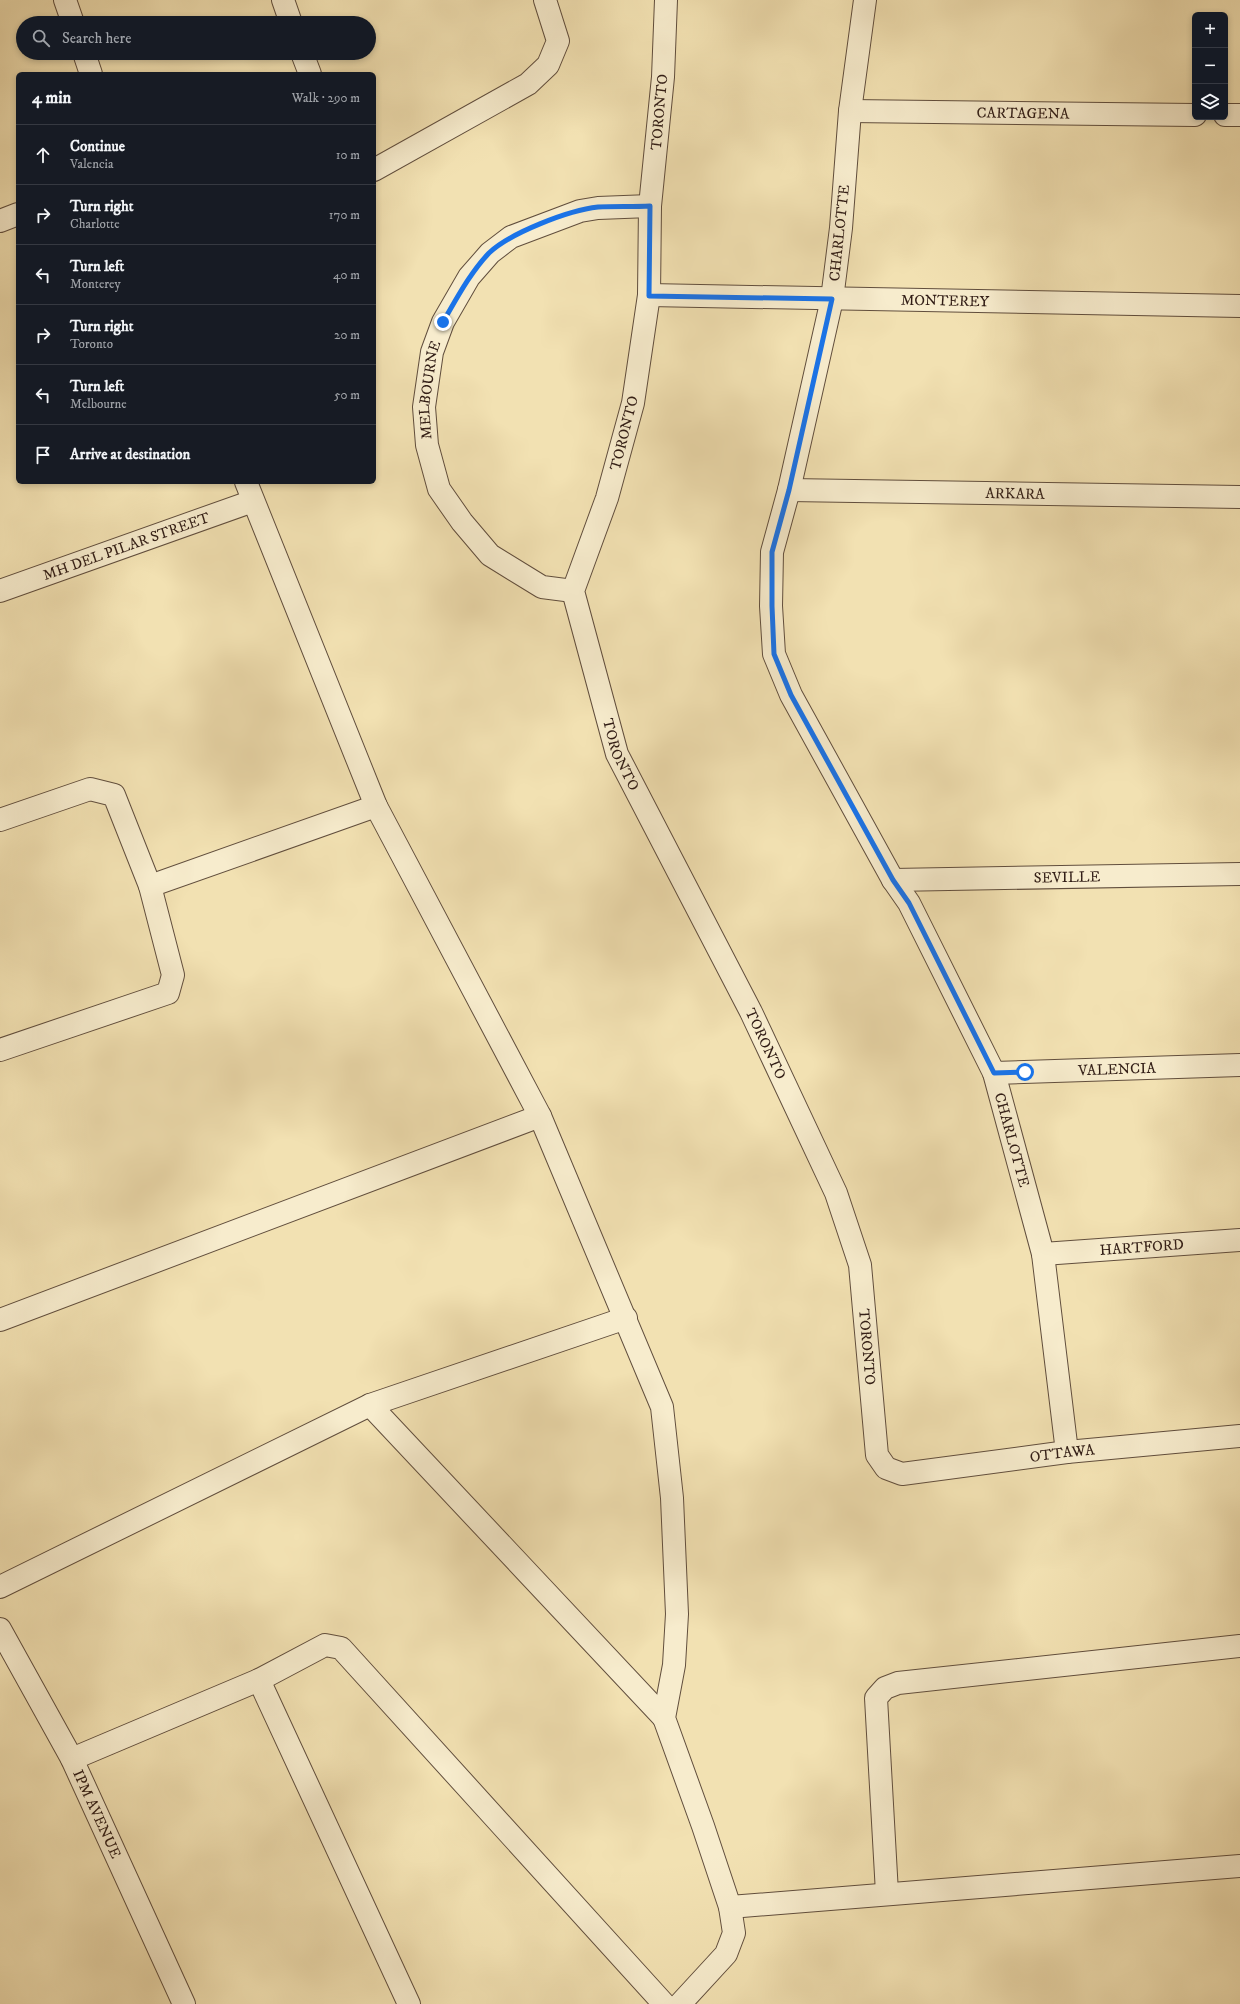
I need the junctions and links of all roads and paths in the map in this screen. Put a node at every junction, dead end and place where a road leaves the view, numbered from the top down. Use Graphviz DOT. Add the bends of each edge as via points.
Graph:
graph roads {
  1 [pos="65,0"];
  2 [pos="283,0"];
  3 [pos="546,0"];
  4 [pos="666,0"];
  5 [pos="865,0"];
  6 [pos="71,16"];
  7 [pos="289,16"];
  8 [pos="86,60"];
  9 [pos="305,60"];
  10 [pos="90,72"];
  11 [pos="309,72"];
  12 [pos="850,111"];
  13 [pos="1192,115"];
  14 [pos="1228,115"];
  15 [pos="1240,115"];
  16 [pos="376,169"];
  17 [pos="650,206"];
  18 [pos="16,215"];
  19 [pos="0,221"];
  20 [pos="649,296"];
  21 [pos="832,299"];
  22 [pos="1240,306"];
  23 [pos="789,490"];
  24 [pos="249,492"];
  25 [pos="1240,497"];
  26 [pos="0,591"];
  27 [pos="573,591"];
  28 [pos="376,806"];
  29 [pos="0,820"];
  30 [pos="1240,874"];
  31 [pos="893,880"];
  32 [pos="150,886"];
  33 [pos="0,1050"];
  34 [pos="1240,1064"];
  35 [pos="994,1073"];
  36 [pos="540,1116"];
  37 [pos="1240,1240"];
  38 [pos="1043,1254"];
  39 [pos="626,1318"];
  40 [pos="0,1320"];
  41 [pos="370,1404"];
  42 [pos="1240,1436"];
  43 [pos="1067,1452"];
  44 [pos="886,1468"];
  45 [pos="0,1587"];
  46 [pos="0,1629"];
  47 [pos="1240,1646"];
  48 [pos="259,1680"];
  49 [pos="664,1718"];
  50 [pos="72,1759"];
  51 [pos="1240,1866"];
  52 [pos="887,1893"];
  53 [pos="730,1907"];
  54 [pos="184,2004"];
  55 [pos="409,2004"];
  56 [pos="664,2004"];
  57 [pos="680,2004"];
  1 -- 6 [label="street"];
  2 -- 7 [label="street"];
  3 -- 16 [label="street" via="558,41 548,65 528,84"];
  4 -- 17 [label="street, TORONTO" via="663,77"];
  5 -- 12 [label="street, CHARLOTTE"];
  8 -- 10 [label="street"];
  9 -- 11 [label="street"];
  12 -- 13 [label="street, CARTAGENA"];
  12 -- 21 [label="street, CHARLOTTE" via="841,228"];
  14 -- 15 [label="street"];
  17 -- 20 [label="street, TORONTO"];
  17 -- 27 [label="street, MELBOURNE" via="580,211 511,237 490,253 469,277 443,322 432,352 424,407 427,445 439,489 490,555 542,587"];
  18 -- 19 [label="street"];
  20 -- 21 [label="street, MONTEREY"];
  20 -- 27 [label="street, TORONTO" via="633,403 607,498"];
  21 -- 22 [label="street, MONTEREY"];
  21 -- 23 [label="street, CHARLOTTE"];
  23 -- 25 [label="street, ARKARA"];
  23 -- 31 [label="street, CHARLOTTE" via="772,552 774,654 791,695"];
  24 -- 26 [label="street, MH DEL PILAR STREET"];
  24 -- 28 [label="street"];
  27 -- 44 [label="street, TORONTO" via="617,754 751,1012 836,1193 860,1265 876,1455"];
  28 -- 32 [label="street"];
  28 -- 36 [label="street"];
  29 -- 32 [label="street" via="90,789 114,795"];
  30 -- 31 [label="street, SEVILLE"];
  31 -- 35 [label="street, CHARLOTTE" via="909,903"];
  32 -- 33 [label="street" via="173,975 168,994"];
  34 -- 35 [label="street, VALENCIA"];
  35 -- 38 [label="street, CHARLOTTE"];
  36 -- 39 [label="street"];
  36 -- 40 [label="street"];
  37 -- 38 [label="street, HARTFORD"];
  38 -- 43 [label="street, CHARLOTTE"];
  39 -- 41 [label="street"];
  39 -- 49 [label="street" via="662,1407 672,1498 677,1614 674,1665"];
  41 -- 45 [label="street"];
  41 -- 49 [label="street"];
  42 -- 43 [label="street, OTTAWA"];
  43 -- 44 [label="street, OTTAWA" via="902,1474"];
  46 -- 50 [label="street, IPM AVENUE"];
  47 -- 52 [label="street" via="898,1683 885,1688 876,1698"];
  48 -- 50 [label="street"];
  48 -- 55 [label="street"];
  48 -- 56 [label="street" via="325,1645 341,1648"];
  49 -- 53 [label="street"];
  50 -- 54 [label="street, IPM AVENUE"];
  51 -- 52 [label="street"];
  52 -- 53 [label="street"];
  53 -- 57 [label="street" via="734,1933 726,1954"];
}
